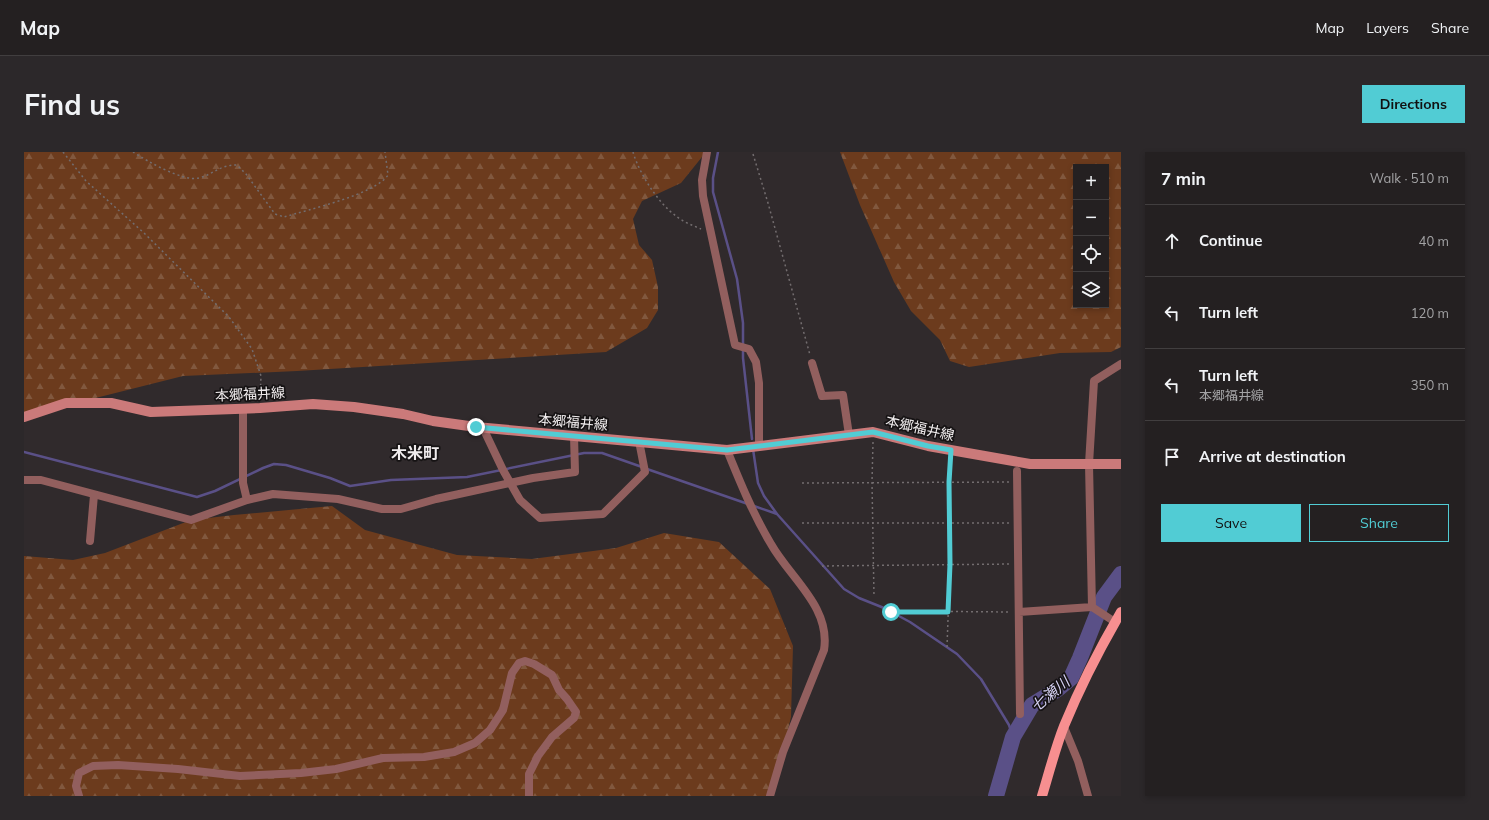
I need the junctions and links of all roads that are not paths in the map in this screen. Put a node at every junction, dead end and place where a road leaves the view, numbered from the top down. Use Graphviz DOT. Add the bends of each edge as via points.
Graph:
graph roads {
  1 [pos="707,152"];
  2 [pos="812,363"];
  3 [pos="1121,364"];
  4 [pos="243,408"];
  5 [pos="24,417"];
  6 [pos="483,428"];
  7 [pos="849,435"];
  8 [pos="574,436"];
  9 [pos="639,441"];
  10 [pos="759,446"];
  11 [pos="727,450"];
  12 [pos="1089,464"];
  13 [pos="1121,464"];
  14 [pos="1017,471"];
  15 [pos="24,480"];
  16 [pos="510,483"];
  17 [pos="94,495"];
  18 [pos="247,500"];
  19 [pos="90,541"];
  20 [pos="1092,607"];
  21 [pos="1019,612"];
  22 [pos="1121,612"];
  23 [pos="1115,622"];
  24 [pos="1020,714"];
  25 [pos="1064,727"];
  26 [pos="79,796"];
  27 [pos="529,796"];
  28 [pos="770,796"];
  29 [pos="1042,796"];
  30 [pos="1088,796"];
  1 -- 10 [label="street" via="702,180 703,196 735,345 749,349 756,362 759,383"];
  2 -- 7 [label="street" via="822,396 843,395"];
  3 -- 12 [label="street" via="1094,381"];
  4 -- 5 [label="main road, 本郷福井線" via="151,412 111,403 66,403"];
  4 -- 6 [label="main road, 本郷福井線" via="313,404 354,407"];
  4 -- 18 [label="street" via="243,483"];
  6 -- 8 [label="main road, 本郷福井線"];
  6 -- 16 [label="street"];
  7 -- 10 [label="main road, 本郷福井線"];
  7 -- 12 [label="main road, 本郷福井線" via="873,432 928,446 1030,464"];
  8 -- 9 [label="main road, 本郷福井線"];
  8 -- 16 [label="street" via="574,472"];
  9 -- 11 [label="main road, 本郷福井線"];
  9 -- 16 [label="street" via="645,472 603,514 540,518 520,500"];
  10 -- 11 [label="main road, 本郷福井線"];
  11 -- 28 [label="street" via="756,519 771,546 820,614 826,639 824,650 783,752"];
  12 -- 13 [label="main road, 本郷福井線"];
  12 -- 20 [label="street"];
  14 -- 21 [label="street"];
  15 -- 17 [label="street" via="41,480"];
  16 -- 18 [label="street" via="401,509 382,509 338,499 273,494"];
  17 -- 18 [label="street" via="191,520"];
  17 -- 19 [label="street"];
  20 -- 21 [label="street"];
  20 -- 23 [label="street"];
  21 -- 24 [label="street"];
  22 -- 23 [label="main road"];
  23 -- 25 [label="main road"];
  25 -- 29 [label="main road"];
  25 -- 30 [label="street" via="1078,761"];
  26 -- 27 [label="street" via="76,786 79,773 94,766 171,768 240,776 336,769 383,758 424,758 454,752 475,743 490,730 503,710 512,673 519,663 525,661 552,675 559,690 576,712 574,718 552,737 538,756 529,774"];
}
